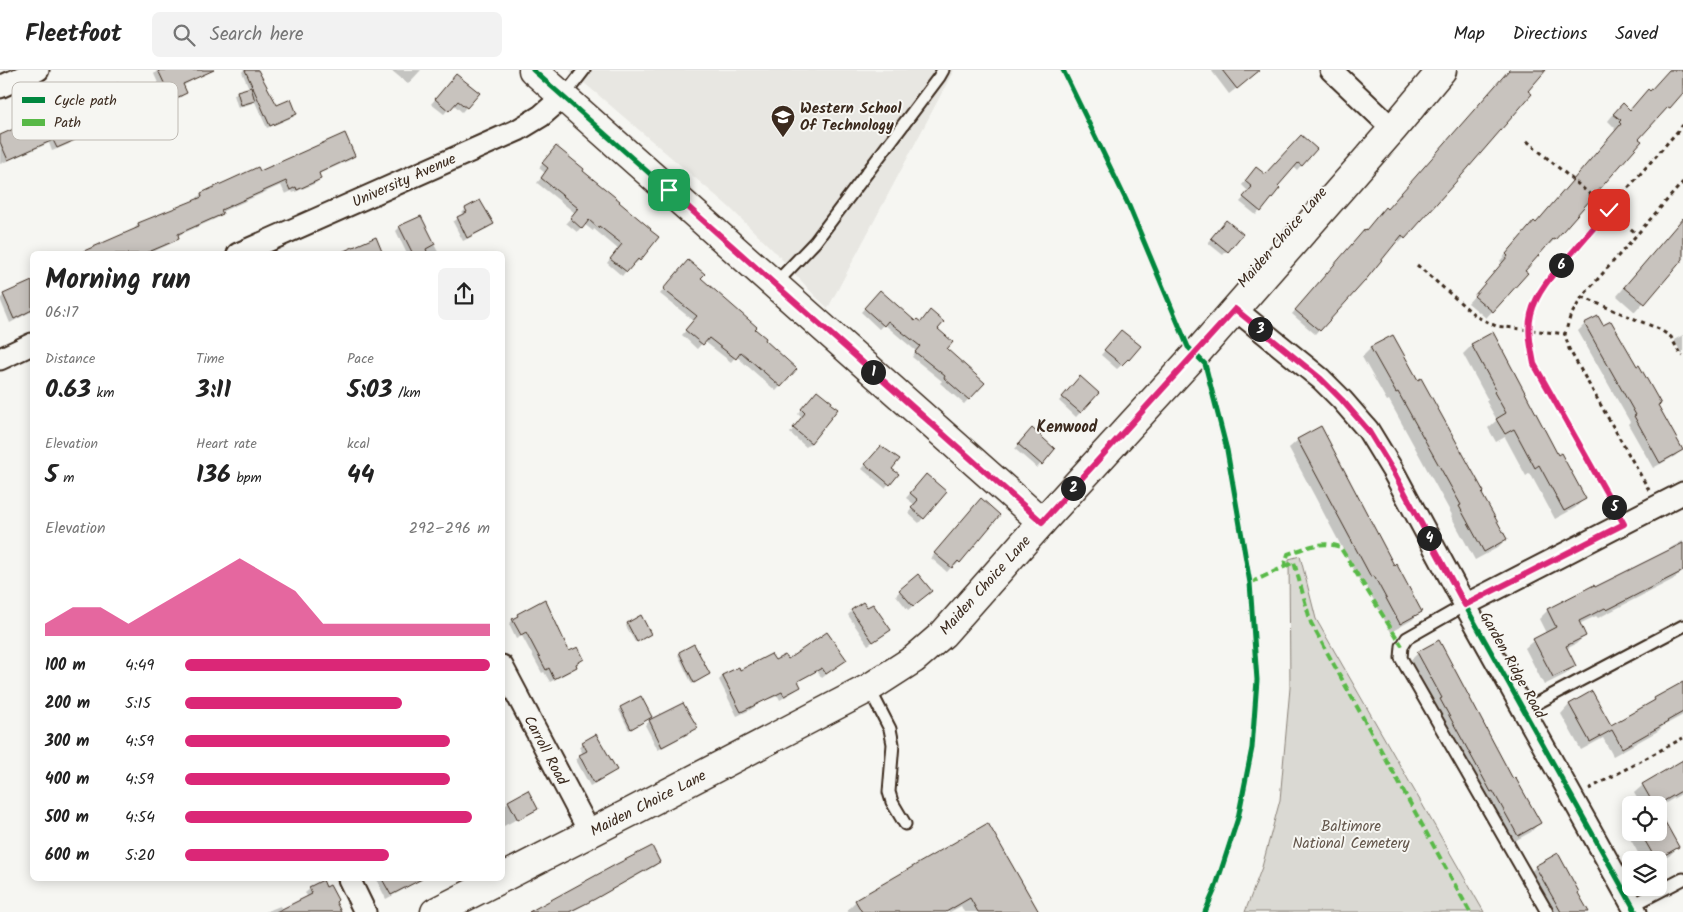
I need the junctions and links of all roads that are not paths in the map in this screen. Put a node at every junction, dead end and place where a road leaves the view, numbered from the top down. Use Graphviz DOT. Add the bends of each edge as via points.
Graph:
graph roads {
  1 [pos="38,70"];
  2 [pos="533,70"];
  3 [pos="584,70"];
  4 [pos="943,70"];
  5 [pos="1331,70"];
  6 [pos="1442,70"];
  7 [pos="0,87"];
  8 [pos="564,96"];
  9 [pos="1393,129"];
  10 [pos="245,251"];
  11 [pos="774,285"];
  12 [pos="1235,309"];
  13 [pos="30,345"];
  14 [pos="0,359"];
  15 [pos="1683,493"];
  16 [pos="1042,522"];
  17 [pos="1465,605"];
  18 [pos="1683,626"];
  19 [pos="505,672"];
  20 [pos="868,688"];
  21 [pos="1524,710"];
  22 [pos="904,824"];
  23 [pos="590,833"];
  24 [pos="505,876"];
  25 [pos="1683,879"];
  26 [pos="350,881"];
  27 [pos="495,881"];
  28 [pos="1635,909"];
  29 [pos="365,912"];
  30 [pos="435,912"];
  31 [pos="1547,912"];
  1 -- 7 [label="street"];
  2 -- 8 [label="main road"];
  3 -- 8 [label="lane"];
  4 -- 11 [label="lane" via="815,242"];
  5 -- 9 [label="street"];
  6 -- 9 [label="main road, Maiden Choice Lane"];
  8 -- 10 [label="street, University Avenue" via="518,130"];
  8 -- 11 [label="main road"];
  9 -- 12 [label="main road, Maiden Choice Lane"];
  11 -- 16 [label="main road"];
  12 -- 16 [label="main road, Maiden Choice Lane"];
  12 -- 17 [label="street, Garden Ridge Road" via="1321,379 1368,430"];
  13 -- 14 [label="street"];
  15 -- 17 [label="street"];
  16 -- 20 [label="main road, Maiden Choice Lane" via="943,634 914,658"];
  17 -- 21 [label="street, Garden Ridge Road"];
  17 -- 31 [label="lane" via="1407,638 1401,658"];
  18 -- 21 [label="lane"];
  19 -- 23 [label="street, Carroll Road"];
  20 -- 22 [label="lane" via="890,730 893,744 889,792"];
  20 -- 23 [label="main road, Maiden Choice Lane"];
  21 -- 28 [label="street, Garden Ridge Road"];
  23 -- 24 [label="main road, Maiden Choice Lane"];
  25 -- 28 [label="lane"];
  26 -- 29 [label="street"];
  27 -- 30 [label="main road, Maiden Choice Lane"];
}
